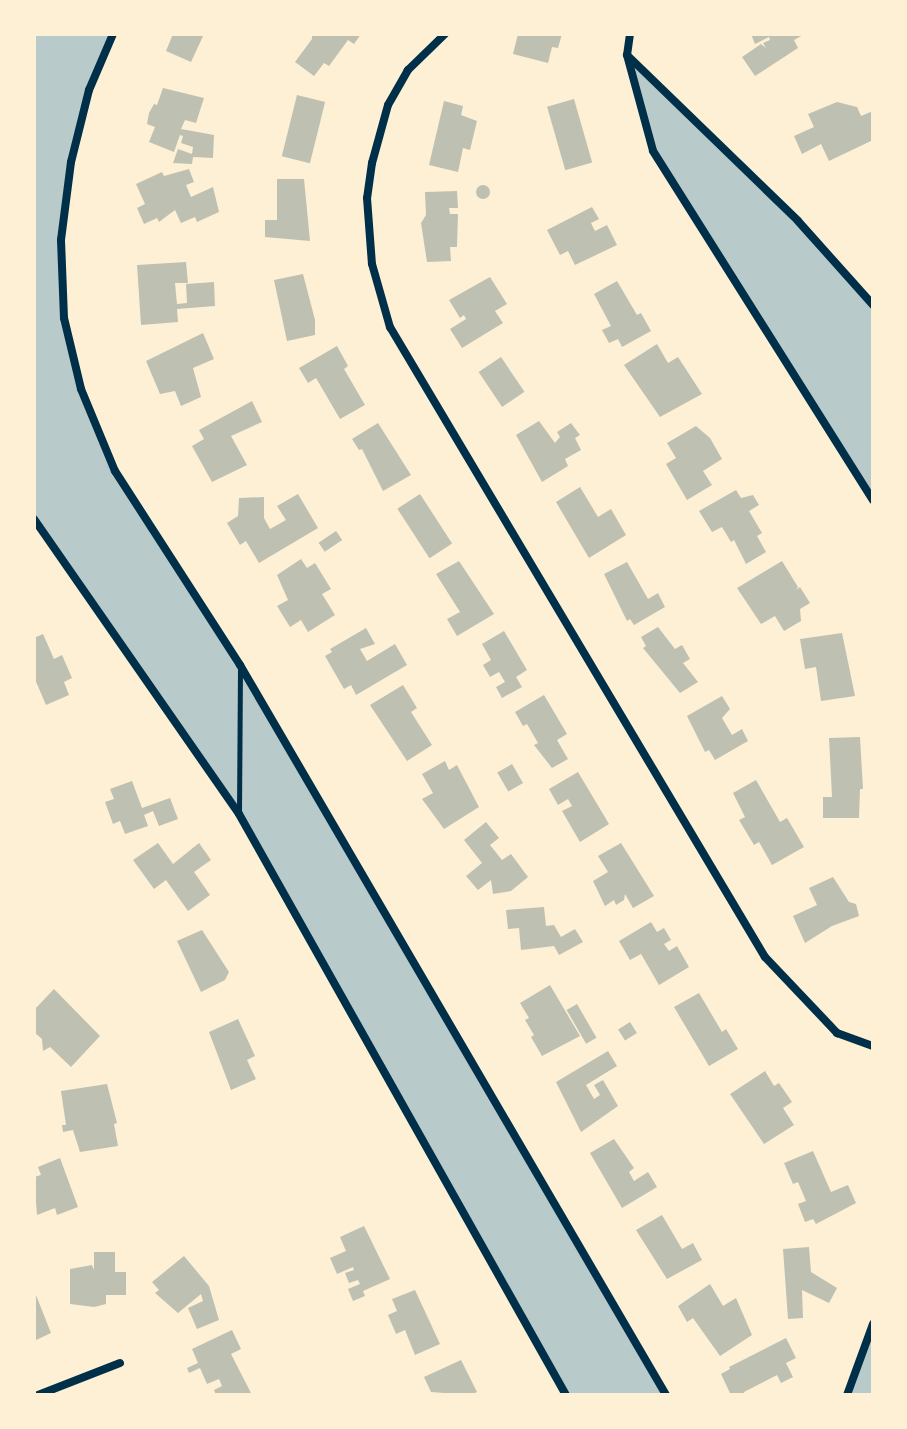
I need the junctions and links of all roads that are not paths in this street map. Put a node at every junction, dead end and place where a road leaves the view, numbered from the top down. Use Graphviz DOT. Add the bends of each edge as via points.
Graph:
graph roads {
  1 [pos="113,34"];
  2 [pos="445,34"];
  3 [pos="630,34"];
  4 [pos="627,55"];
  5 [pos="873,305"];
  6 [pos="873,501"];
  7 [pos="34,519"];
  8 [pos="240,665"];
  9 [pos="239,814"];
  10 [pos="873,1046"];
  11 [pos="873,1324"];
  12 [pos="120,1363"];
  13 [pos="38,1395"];
  14 [pos="566,1395"];
  15 [pos="666,1395"];
  16 [pos="847,1395"];
  1 -- 8 [label="street" via="89,90 71,162 61,240 64,318 81,389 115,471"];
  2 -- 10 [label="street" via="408,70 378,131 367,198 372,264 390,327 765,957 837,1033"];
  3 -- 4 [label="street"];
  4 -- 5 [label="street" via="798,221"];
  4 -- 6 [label="street" via="653,151"];
  7 -- 9 [label="street"];
  8 -- 9 [label="lane"];
  8 -- 15 [label="street"];
  9 -- 14 [label="street"];
  11 -- 16 [label="street"];
  12 -- 13 [label="street"];
}
